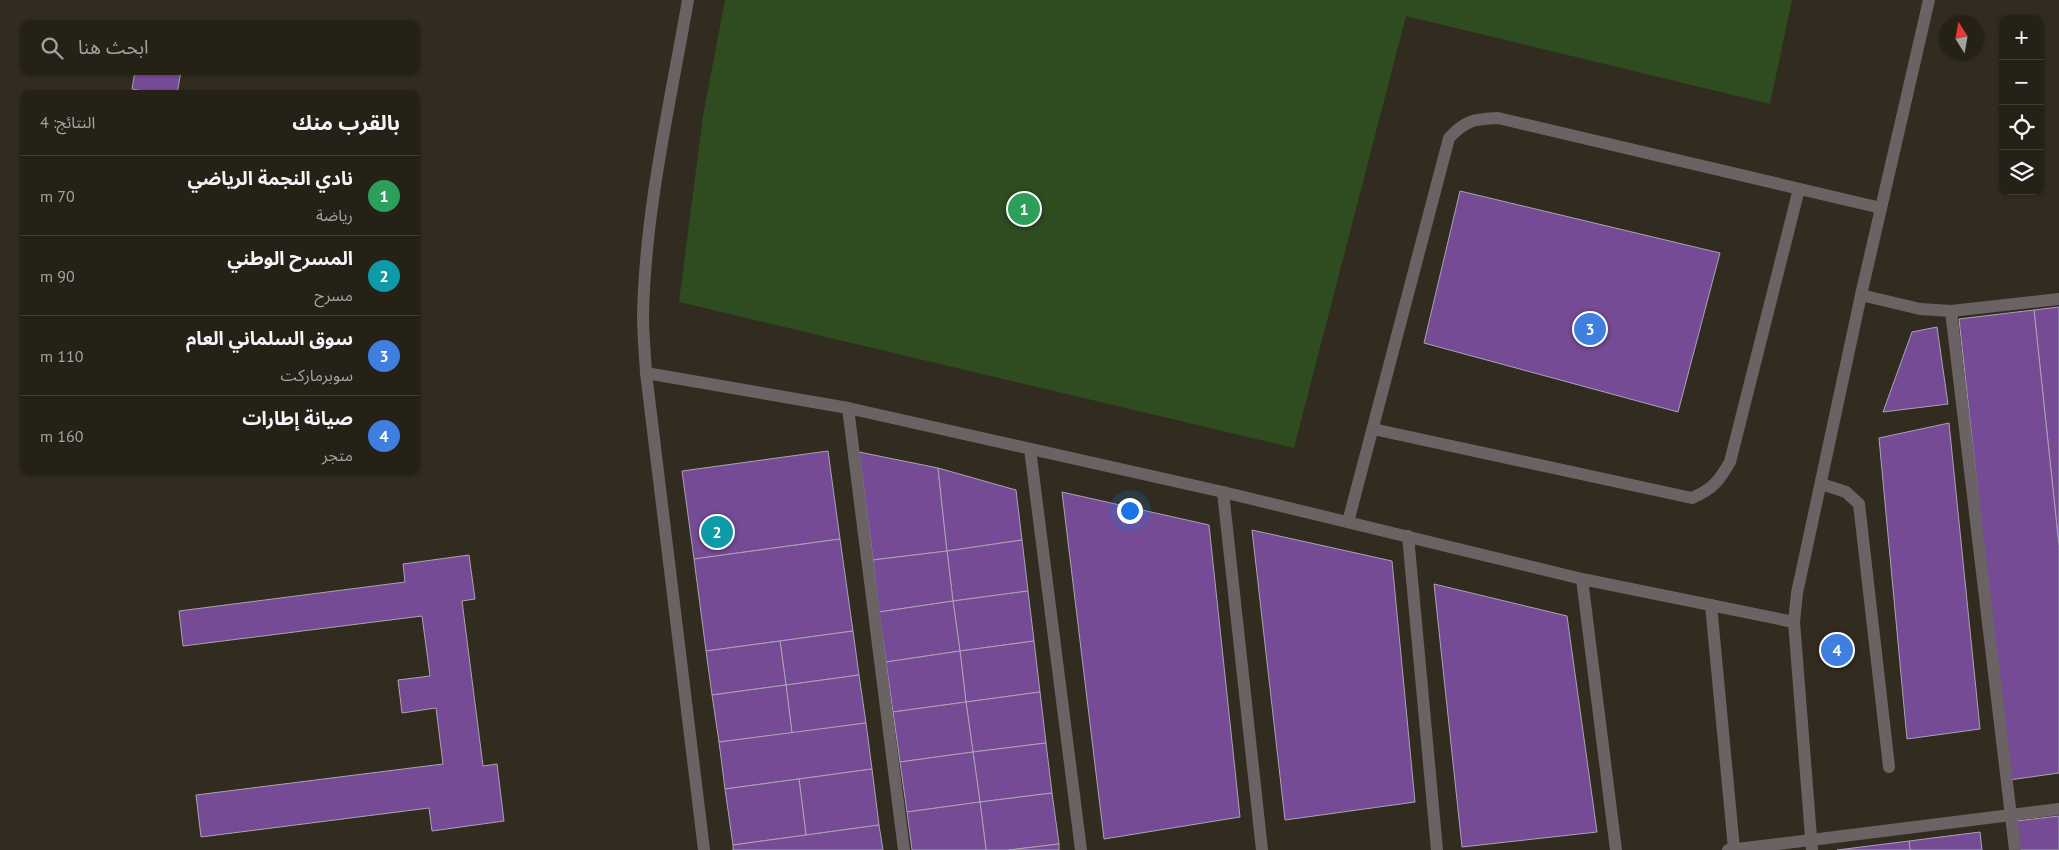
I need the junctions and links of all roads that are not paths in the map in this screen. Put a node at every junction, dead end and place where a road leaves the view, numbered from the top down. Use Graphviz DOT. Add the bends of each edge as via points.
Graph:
graph roads {
  1 [pos="688,0"];
  2 [pos="1929,0"];
  3 [pos="1799,188"];
  4 [pos="1881,208"];
  5 [pos="1861,295"];
  6 [pos="2059,299"];
  7 [pos="1951,311"];
  8 [pos="646,373"];
  9 [pos="848,408"];
  10 [pos="1373,429"];
  11 [pos="1030,449"];
  12 [pos="1821,484"];
  13 [pos="1223,492"];
  14 [pos="1348,522"];
  15 [pos="1408,536"];
  16 [pos="1582,579"];
  17 [pos="1711,605"];
  18 [pos="1794,622"];
  19 [pos="1889,767"];
  20 [pos="2059,809"];
  21 [pos="2011,816"];
  22 [pos="1811,845"];
  23 [pos="704,850"];
  24 [pos="904,850"];
  25 [pos="1081,850"];
  26 [pos="1262,850"];
  27 [pos="1437,850"];
  28 [pos="1616,850"];
  29 [pos="1731,850"];
  30 [pos="2016,850"];
  1 -- 8 [label="street" via="648,246 643,317"];
  2 -- 4 [label="street"];
  3 -- 4 [label="street"];
  3 -- 10 [label="street" via="1730,462 1709,491 1692,498"];
  3 -- 10 [label="street" via="1498,118 1478,118 1462,124 1448,138"];
  4 -- 5 [label="street"];
  5 -- 7 [label="street" via="1920,309"];
  5 -- 12 [label="street"];
  6 -- 7 [label="street"];
  7 -- 21 [label="street"];
  8 -- 9 [label="street"];
  8 -- 23 [label="street"];
  9 -- 11 [label="street"];
  9 -- 24 [label="street"];
  10 -- 14 [label="street"];
  11 -- 13 [label="street"];
  11 -- 25 [label="street"];
  12 -- 18 [label="street" via="1797,593"];
  12 -- 19 [label="street" via="1846,492 1859,504"];
  13 -- 14 [label="street"];
  13 -- 26 [label="street"];
  14 -- 15 [label="street"];
  15 -- 16 [label="street"];
  15 -- 27 [label="street"];
  16 -- 17 [label="street"];
  16 -- 28 [label="street"];
  17 -- 18 [label="street"];
  17 -- 29 [label="street"];
  18 -- 22 [label="street"];
  20 -- 21 [label="street"];
  21 -- 22 [label="street"];
  21 -- 30 [label="street"];
  22 -- 29 [label="street"];
}
